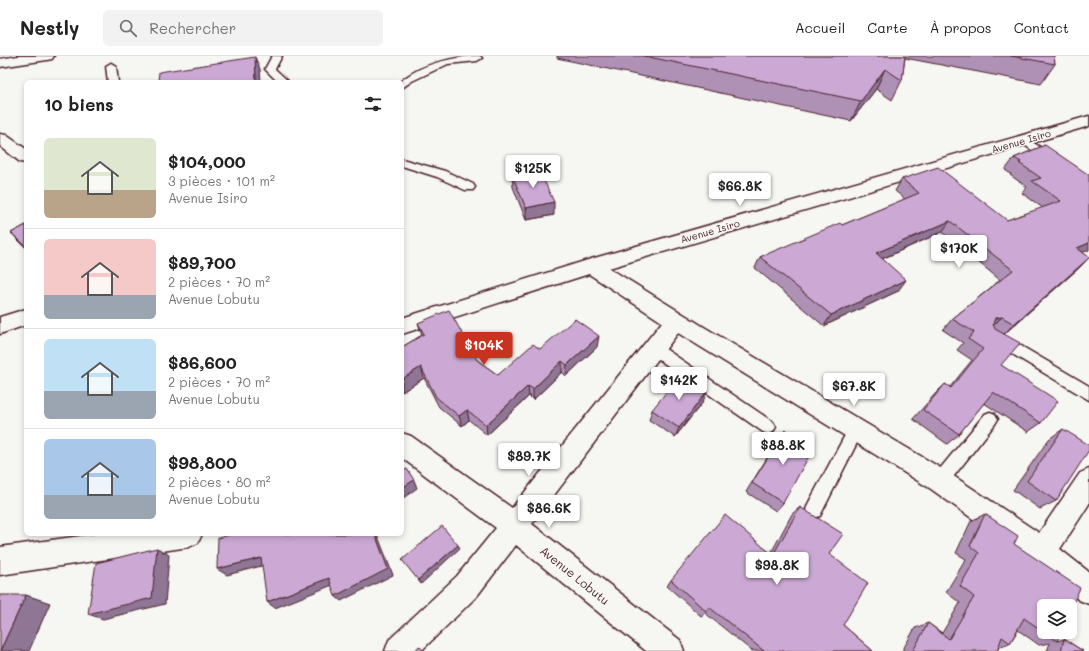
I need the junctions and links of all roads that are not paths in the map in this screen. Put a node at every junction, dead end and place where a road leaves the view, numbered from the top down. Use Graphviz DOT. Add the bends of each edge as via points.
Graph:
graph roads {
  1 [pos="47,56"];
  2 [pos="277,56"];
  3 [pos="478,58"];
  4 [pos="0,63"];
  5 [pos="111,66"];
  6 [pos="270,69"];
  7 [pos="266,79"];
  8 [pos="114,80"];
  9 [pos="282,80"];
  10 [pos="404,83"];
  11 [pos="1089,122"];
  12 [pos="0,139"];
  13 [pos="1024,140"];
  14 [pos="24,157"];
  15 [pos="404,163"];
  16 [pos="1063,167"];
  17 [pos="469,186"];
  18 [pos="591,266"];
  19 [pos="24,318"];
  20 [pos="676,320"];
  21 [pos="404,325"];
  22 [pos="1,326"];
  23 [pos="990,334"];
  24 [pos="653,348"];
  25 [pos="1089,394"];
  26 [pos="990,419"];
  27 [pos="768,427"];
  28 [pos="856,428"];
  29 [pos="404,445"];
  30 [pos="940,481"];
  31 [pos="1089,481"];
  32 [pos="814,510"];
  33 [pos="514,526"];
  34 [pos="175,536"];
  35 [pos="1042,553"];
  36 [pos="0,561"];
  37 [pos="1089,590"];
  38 [pos="400,651"];
  39 [pos="669,651"];
  1 -- 4 [label="street"];
  2 -- 6 [label="lane"];
  3 -- 10 [label="lane" via="446,62"];
  5 -- 8 [label="lane"];
  6 -- 7 [label="lane"];
  6 -- 9 [label="lane"];
  11 -- 13 [label="street, Avenue Isiro"];
  12 -- 14 [label="street"];
  13 -- 16 [label="lane"];
  13 -- 18 [label="street, Avenue Isiro" via="935,173"];
  15 -- 17 [label="lane"];
  18 -- 20 [label="street"];
  18 -- 21 [label="street, Avenue Isiro"];
  19 -- 22 [label="street"];
  20 -- 24 [label="street"];
  20 -- 28 [label="street"];
  23 -- 25 [label="lane"];
  24 -- 27 [label="lane"];
  24 -- 33 [label="street"];
  26 -- 30 [label="lane"];
  28 -- 30 [label="street"];
  28 -- 32 [label="lane"];
  29 -- 33 [label="street, Avenue Lobutu"];
  30 -- 35 [label="street"];
  31 -- 35 [label="street"];
  33 -- 38 [label="street" via="467,586"];
  33 -- 39 [label="street, Avenue Lobutu"];
  34 -- 36 [label="street"];
  35 -- 37 [label="street"];
}
